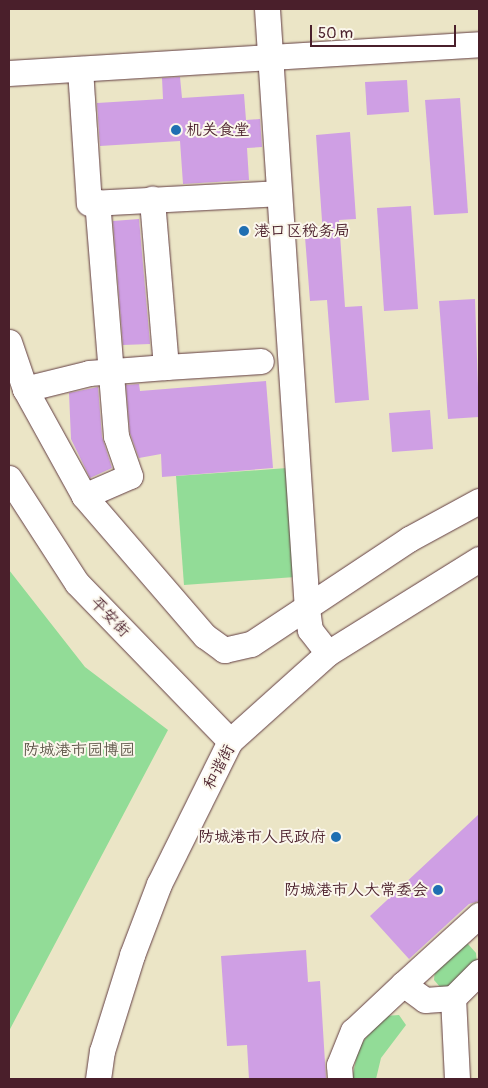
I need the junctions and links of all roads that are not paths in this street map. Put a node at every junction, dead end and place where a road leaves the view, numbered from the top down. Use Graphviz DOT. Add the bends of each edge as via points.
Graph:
graph roads {
  1 [pos="267,9"];
  2 [pos="479,44"];
  3 [pos="270,57"];
  4 [pos="80,69"];
  5 [pos="9,73"];
  6 [pos="279,193"];
  7 [pos="152,199"];
  8 [pos="97,202"];
  9 [pos="9,342"];
  10 [pos="262,361"];
  11 [pos="166,367"];
  12 [pos="110,372"];
  13 [pos="25,389"];
  14 [pos="9,478"];
  15 [pos="84,496"];
  16 [pos="479,501"];
  17 [pos="479,559"];
  18 [pos="308,609"];
  19 [pos="328,653"];
  20 [pos="230,742"];
  21 [pos="479,915"];
  22 [pos="479,972"];
  23 [pos="403,984"];
  24 [pos="453,998"];
  25 [pos="98,1079"];
  26 [pos="340,1079"];
  27 [pos="457,1079"];
  1 -- 3 [label="street"];
  2 -- 3 [label="street"];
  3 -- 4 [label="street"];
  3 -- 6 [label="street"];
  4 -- 5 [label="street"];
  4 -- 8 [label="street" via="89,203"];
  6 -- 7 [label="street"];
  6 -- 18 [label="street"];
  7 -- 8 [label="street"];
  7 -- 11 [label="street"];
  8 -- 12 [label="street"];
  9 -- 13 [label="street"];
  10 -- 11 [label="street"];
  11 -- 12 [label="street"];
  12 -- 13 [label="street"];
  12 -- 15 [label="street" via="116,436 130,476"];
  13 -- 15 [label="street"];
  14 -- 20 [label="street, 平安街" via="77,583"];
  15 -- 18 [label="street" via="204,636 224,650 251,644"];
  16 -- 18 [label="street" via="409,538"];
  17 -- 19 [label="street, 和谐街"];
  18 -- 19 [label="street" via="310,630"];
  19 -- 20 [label="street, 和谐街"];
  20 -- 25 [label="street, 和谐街" via="159,884 132,955 102,1051"];
  21 -- 23 [label="street"];
  22 -- 24 [label="street"];
  23 -- 24 [label="street" via="425,1000"];
  23 -- 26 [label="street" via="353,1030 339,1065"];
  24 -- 27 [label="street"];
}
